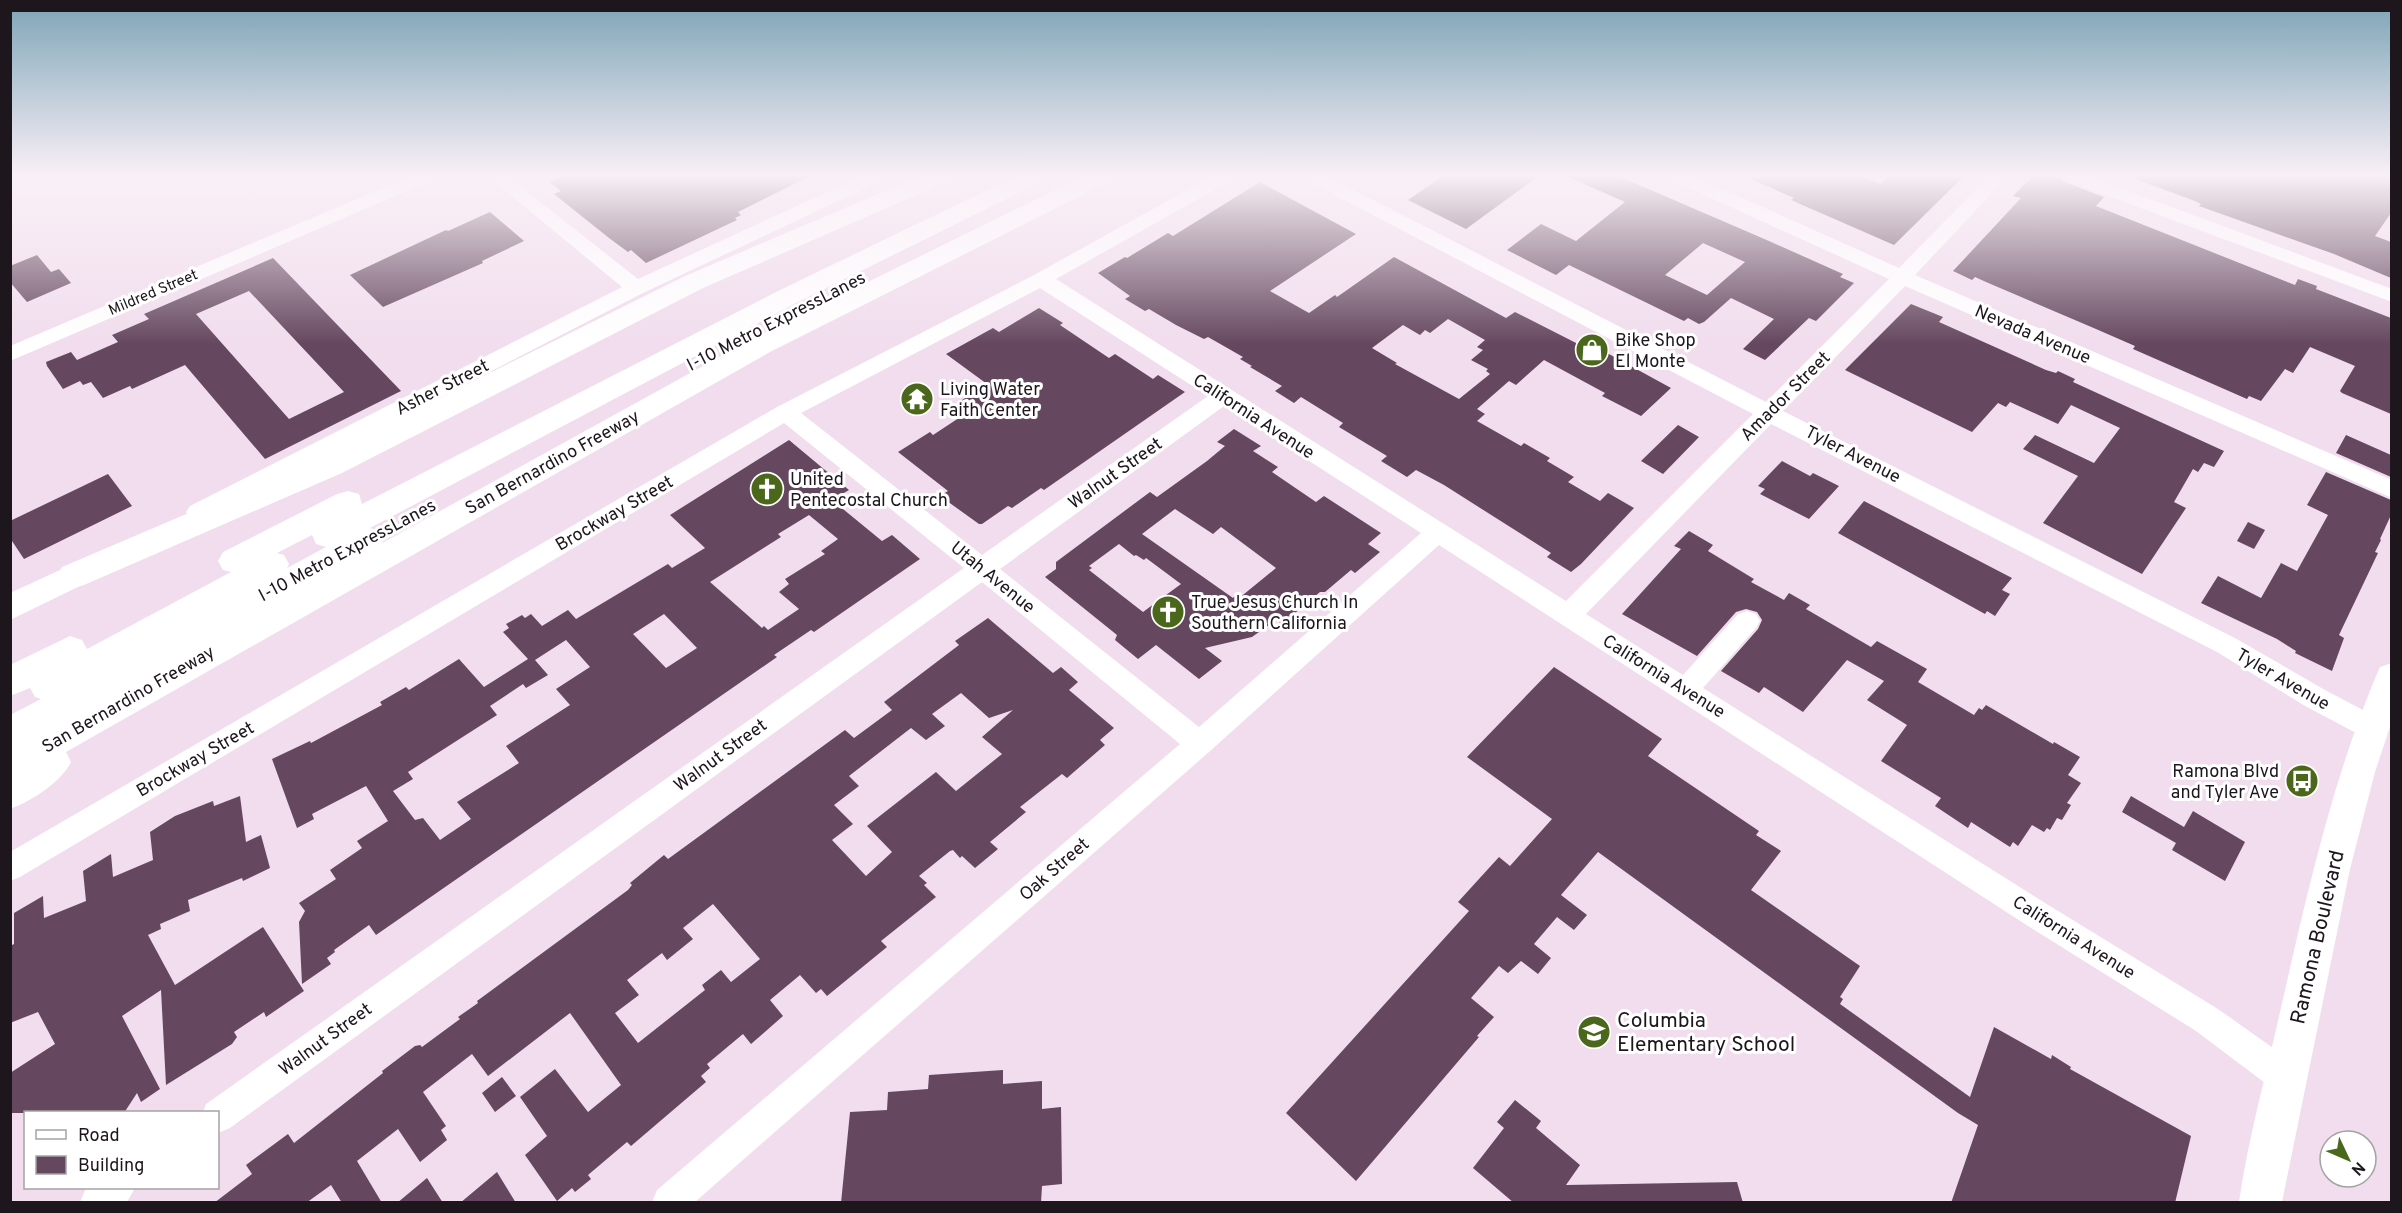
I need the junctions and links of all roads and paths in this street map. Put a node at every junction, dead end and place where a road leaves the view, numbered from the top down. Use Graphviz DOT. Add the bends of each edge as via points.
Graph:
graph roads {
  1 [pos="296,232"];
  2 [pos="566,232"];
  3 [pos="756,232"];
  4 [pos="806,232"];
  5 [pos="876,232"];
  6 [pos="922,232"];
  7 [pos="957,232"];
  8 [pos="989,232"];
  9 [pos="1126,232"];
  10 [pos="1419,232"];
  11 [pos="1801,232"];
  12 [pos="1946,232"];
  13 [pos="2220,232"];
  14 [pos="1902,277"];
  15 [pos="1041,279"];
  16 [pos="636,288"];
  17 [pos="2391,296"];
  18 [pos="10,354"];
  19 [pos="1223,396"];
  20 [pos="785,412"];
  21 [pos="1770,412"];
  22 [pos="2391,489"];
  23 [pos="1437,533"];
  24 [pos="982,567"];
  25 [pos="73,576"];
  26 [pos="10,608"];
  27 [pos="1569,615"];
  28 [pos="1748,621"];
  29 [pos="175,673"];
  30 [pos="2391,676"];
  31 [pos="10,682"];
  32 [pos="1686,689"];
  33 [pos="10,707"];
  34 [pos="2381,732"];
  35 [pos="10,733"];
  36 [pos="1199,744"];
  37 [pos="10,766"];
  38 [pos="10,793"];
  39 [pos="10,868"];
  40 [pos="2285,1077"];
  41 [pos="219,1115"];
  42 [pos="116,1189"];
  43 [pos="97,1203"];
  44 [pos="669,1203"];
  45 [pos="2260,1203"];
  1 -- 18 [label="street, Mildred Street"];
  2 -- 16 [label="street"];
  3 -- 16 [label="street, Asher Street"];
  4 -- 25 [label="highway" via="694,282 331,465"];
  5 -- 31 [label="highway" via="720,308"];
  6 -- 33 [label="highway, I-10 Metro ExpressLanes" via="269,566"];
  7 -- 35 [label="highway, I-10 Metro ExpressLanes" via="687,366"];
  8 -- 29 [label="highway, San Bernardino Freeway" via="760,346"];
  9 -- 15 [label="street, Brockway Street"];
  10 -- 21 [label="street, Tyler Avenue"];
  11 -- 14 [label="street, Nevada Avenue"];
  12 -- 14 [label="street, Amador Street"];
  13 -- 17 [label="street"];
  14 -- 21 [label="street, Amador Street"];
  14 -- 22 [label="street, Nevada Avenue"];
  15 -- 19 [label="street, California Avenue"];
  15 -- 20 [label="street, Brockway Street"];
  16 -- 25 [label="street, Asher Street"];
  19 -- 23 [label="street, California Avenue"];
  19 -- 24 [label="street, Walnut Street"];
  20 -- 24 [label="street, Utah Avenue"];
  20 -- 39 [label="street, Brockway Street"];
  21 -- 27 [label="street, Amador Street"];
  21 -- 34 [label="street, Tyler Avenue" via="2226,645"];
  23 -- 27 [label="street, California Avenue"];
  23 -- 36 [label="street, Oak Street"];
  24 -- 36 [label="street, Utah Avenue"];
  24 -- 41 [label="street, Walnut Street"];
  25 -- 26 [label="main road, Asher Street"];
  27 -- 32 [label="street, California Avenue"];
  28 -- 32 [label="street"];
  29 -- 37 [label="highway, San Bernardino Freeway"];
  29 -- 38 [label="highway"];
  30 -- 34 [label="main road, Ramona Boulevard"];
  32 -- 40 [label="street, California Avenue" via="2207,1020"];
  34 -- 40 [label="main road, Ramona Boulevard" via="2335,852"];
  36 -- 44 [label="street, Oak Street"];
  40 -- 45 [label="main road, Ramona Boulevard"];
  42 -- 43 [label="street"];
}
